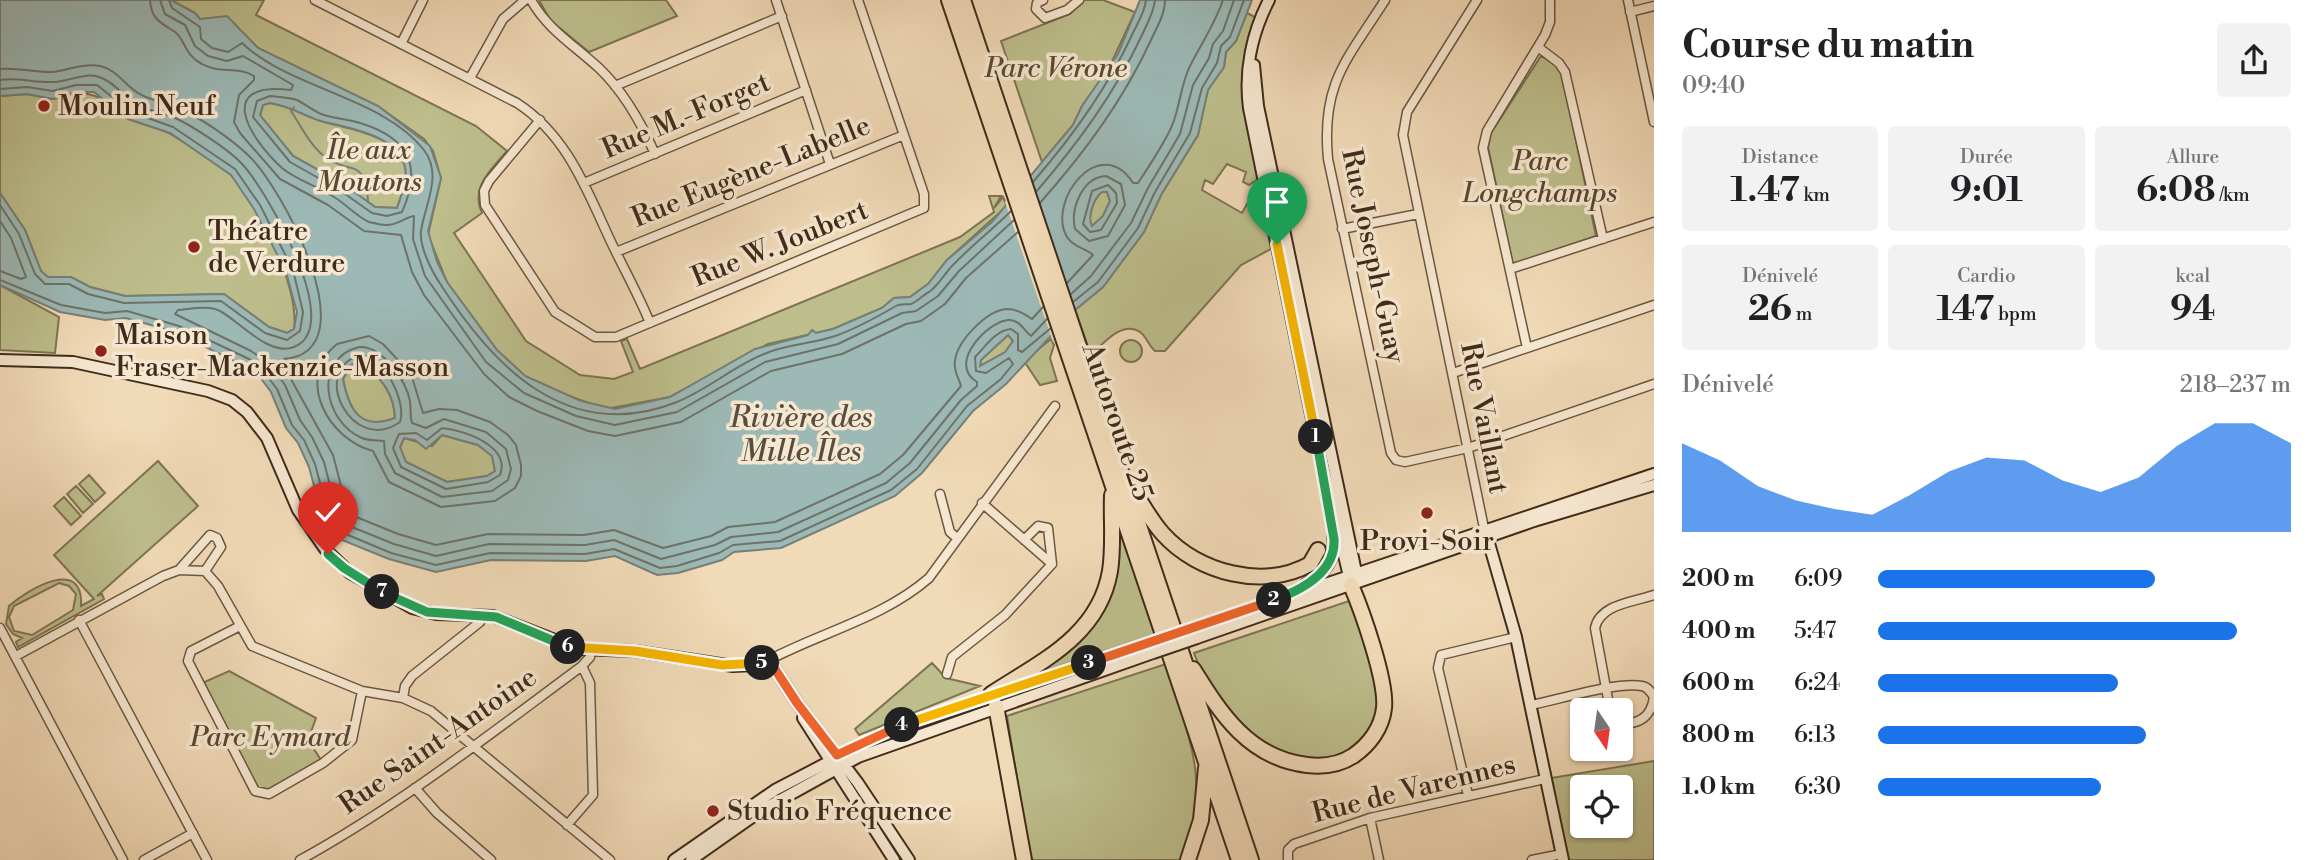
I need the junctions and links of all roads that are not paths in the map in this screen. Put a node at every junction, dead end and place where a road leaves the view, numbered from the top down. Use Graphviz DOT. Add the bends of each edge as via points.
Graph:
graph roads {
  1 [pos="315,0"];
  2 [pos="423,0"];
  3 [pos="524,0"];
  4 [pos="531,0"];
  5 [pos="776,0"];
  6 [pos="858,0"];
  7 [pos="948,0"];
  8 [pos="963,0"];
  9 [pos="971,0"];
  10 [pos="1043,0"];
  11 [pos="1079,0"];
  12 [pos="1269,0"];
  13 [pos="1385,0"];
  14 [pos="1476,0"];
  15 [pos="1550,0"];
  16 [pos="1628,0"];
  17 [pos="1654,6"];
  18 [pos="1630,12"];
  19 [pos="782,16"];
  20 [pos="977,42"];
  21 [pos="401,44"];
  22 [pos="1538,47"];
  23 [pos="470,78"];
  24 [pos="615,86"];
  25 [pos="806,90"];
  26 [pos="540,120"];
  27 [pos="1654,122"];
  28 [pos="904,135"];
  29 [pos="655,154"];
  30 [pos="830,164"];
  31 [pos="584,183"];
  32 [pos="1270,186"];
  33 [pos="1418,214"];
  34 [pos="1654,222"];
  35 [pos="1342,229"];
  36 [pos="1603,239"];
  37 [pos="616,252"];
  38 [pos="1510,269"];
  39 [pos="1654,305"];
  40 [pos="650,323"];
  41 [pos="1527,348"];
  42 [pos="0,360"];
  43 [pos="1453,373"];
  44 [pos="1654,384"];
  45 [pos="1055,405"];
  46 [pos="1468,448"];
  47 [pos="1122,472"];
  48 [pos="1654,474"];
  49 [pos="1324,477"];
  50 [pos="1623,482"];
  51 [pos="1654,485"];
  52 [pos="1113,487"];
  53 [pos="1627,493"];
  54 [pos="940,494"];
  55 [pos="982,503"];
  56 [pos="1533,516"];
  57 [pos="1486,533"];
  58 [pos="957,538"];
  59 [pos="1024,540"];
  60 [pos="1318,550"];
  61 [pos="1052,564"];
  62 [pos="179,570"];
  63 [pos="205,571"];
  64 [pos="1351,577"];
  65 [pos="1654,595"];
  66 [pos="1285,596"];
  67 [pos="483,615"];
  68 [pos="79,620"];
  69 [pos="240,626"];
  70 [pos="0,628"];
  71 [pos="1196,633"];
  72 [pos="1516,637"];
  73 [pos="592,649"];
  74 [pos="1184,655"];
  75 [pos="16,656"];
  76 [pos="769,660"];
  77 [pos="582,666"];
  78 [pos="947,674"];
  79 [pos="1606,689"];
  80 [pos="362,691"];
  81 [pos="403,698"];
  82 [pos="1608,698"];
  83 [pos="993,700"];
  84 [pos="1531,705"];
  85 [pos="1633,723"];
  86 [pos="474,746"];
  87 [pos="867,755"];
  88 [pos="836,762"];
  89 [pos="1206,763"];
  90 [pos="1545,779"];
  91 [pos="858,783"];
  92 [pos="415,788"];
  93 [pos="1468,795"];
  94 [pos="1370,818"];
  95 [pos="567,825"];
  96 [pos="193,833"];
  97 [pos="1563,857"];
  98 [pos="123,860"];
  99 [pos="144,860"];
  100 [pos="207,860"];
  101 [pos="300,860"];
  102 [pos="491,860"];
  103 [pos="610,860"];
  104 [pos="674,860"];
  105 [pos="691,860"];
  106 [pos="894,860"];
  107 [pos="909,860"];
  108 [pos="1024,860"];
  109 [pos="1188,860"];
  110 [pos="1239,860"];
  111 [pos="1251,860"];
  112 [pos="1288,860"];
  113 [pos="1379,860"];
  114 [pos="1532,860"];
  1 -- 21 [label="street"];
  2 -- 21 [label="street"];
  3 -- 23 [label="street" via="498,26"];
  4 -- 24 [label="street" via="547,26"];
  5 -- 19 [label="street"];
  6 -- 28 [label="street"];
  7 -- 52 [label="highway, Autoroute 25"];
  8 -- 20 [label="highway, Autoroute 25"];
  9 -- 20 [label="highway"];
  10 -- 11 [label="street" via="1036,9 1045,18"];
  12 -- 32 [label="main road" via="1248,63 1247,97"];
  13 -- 35 [label="street, Rue Joseph-Guay" via="1335,80 1328,104 1328,159"];
  14 -- 33 [label="street, Rue Vaillant" via="1404,122"];
  15 -- 22 [label="street" via="1550,22"];
  16 -- 18 [label="street"];
  17 -- 18 [label="street"];
  18 -- 27 [label="street"];
  19 -- 24 [label="street"];
  19 -- 25 [label="street"];
  20 -- 47 [label="highway, Autoroute 25"];
  21 -- 23 [label="street"];
  22 -- 36 [label="street" via="1565,72"];
  22 -- 38 [label="street" via="1487,131 1483,148"];
  23 -- 26 [label="street"];
  24 -- 29 [label="street"];
  25 -- 29 [label="street, Rue M.-Forget"];
  25 -- 30 [label="street"];
  26 -- 31 [label="street" via="556,136"];
  26 -- 40 [label="street, Rue W. Joubert" via="486,186 486,210 559,315 604,339"];
  28 -- 30 [label="street, Rue Eugène-Labelle"];
  28 -- 40 [label="street, Rue W. Joubert" via="925,205 920,211"];
  29 -- 31 [label="street, Rue M.-Forget"];
  30 -- 37 [label="street, Rue Eugène-Labelle"];
  31 -- 37 [label="street"];
  32 -- 49 [label="main road"];
  32 -- 64 [label="main road"];
  33 -- 35 [label="street"];
  33 -- 43 [label="street, Rue Vaillant"];
  34 -- 36 [label="street"];
  35 -- 46 [label="street, Rue Joseph-Guay" via="1391,453 1405,462"];
  36 -- 38 [label="street"];
  37 -- 40 [label="street"];
  38 -- 41 [label="street"];
  39 -- 41 [label="street"];
  41 -- 43 [label="street"];
  42 -- 67 [label="main road" via="73,362 228,398 247,412 267,439 300,513 340,565 415,609"];
  43 -- 46 [label="street, Rue Vaillant"];
  44 -- 46 [label="street, Rue Joseph-Guay"];
  45 -- 55 [label="street"];
  46 -- 57 [label="street, Rue Vaillant"];
  47 -- 60 [label="highway" via="1163,534 1215,568 1249,576 1282,574 1310,564"];
  47 -- 74 [label="highway, Autoroute 25"];
  48 -- 50 [label="main road"];
  49 -- 64 [label="main road"];
  49 -- 66 [label="main road" via="1333,555 1319,576"];
  50 -- 53 [label="main road"];
  50 -- 56 [label="main road"];
  51 -- 53 [label="main road"];
  52 -- 83 [label="highway" via="1111,565 1097,608 1065,646"];
  52 -- 89 [label="highway, Autoroute 25"];
  53 -- 56 [label="main road"];
  54 -- 58 [label="street" via="949,529"];
  55 -- 58 [label="street"];
  55 -- 59 [label="street"];
  56 -- 57 [label="main road"];
  57 -- 64 [label="main road"];
  57 -- 72 [label="main road, Rue Vaillant"];
  58 -- 76 [label="street" via="932,576 913,591 853,624"];
  59 -- 61 [label="street"];
  59 -- 61 [label="street" via="1038,526 1048,528"];
  61 -- 78 [label="street" via="1005,615 953,657"];
  62 -- 63 [label="street"];
  62 -- 63 [label="street" via="210,534 221,547"];
  62 -- 68 [label="street"];
  63 -- 69 [label="street"];
  64 -- 66 [label="main road"];
  64 -- 71 [label="main road"];
  64 -- 74 [label="highway" via="1385,704 1374,736 1345,760 1303,764 1257,747 1225,718"];
  65 -- 79 [label="street" via="1605,611 1597,619"];
  66 -- 71 [label="main road"];
  67 -- 73 [label="main road" via="568,647"];
  67 -- 81 [label="street" via="412,676"];
  68 -- 75 [label="street"];
  68 -- 96 [label="street"];
  69 -- 80 [label="street" via="252,646 262,652"];
  69 -- 80 [label="street" via="191,651 188,661 255,790 269,794 352,740"];
  70 -- 75 [label="street"];
  71 -- 83 [label="main road, bridge"];
  72 -- 84 [label="main road, Rue Vaillant"];
  72 -- 93 [label="street" via="1441,655 1438,668"];
  73 -- 76 [label="main road" via="733,666"];
  73 -- 77 [label="street, Rue Saint-Antoine"];
  74 -- 111 [label="highway, Autoroute 25"];
  75 -- 98 [label="street"];
  76 -- 88 [label="main road" via="809,730"];
  77 -- 86 [label="street, Rue Saint-Antoine"];
  77 -- 95 [label="street" via="590,683 593,795"];
  79 -- 82 [label="street"];
  79 -- 84 [label="street"];
  79 -- 85 [label="street" via="1642,685 1650,690 1654,697 1647,716"];
  80 -- 81 [label="street"];
  81 -- 86 [label="street" via="431,711"];
  83 -- 87 [label="main road"];
  83 -- 88 [label="main road" via="903,725"];
  83 -- 108 [label="highway"];
  84 -- 90 [label="main road, Rue Vaillant"];
  86 -- 92 [label="street, Rue Saint-Antoine"];
  86 -- 95 [label="street"];
  87 -- 88 [label="main road"];
  87 -- 91 [label="main road"];
  88 -- 91 [label="main road"];
  88 -- 104 [label="main road" via="757,802"];
  88 -- 105 [label="main road"];
  88 -- 106 [label="main road"];
  89 -- 109 [label="highway" via="1201,820"];
  89 -- 110 [label="highway, Autoroute 25"];
  90 -- 93 [label="street, Rue de Varennes"];
  90 -- 97 [label="main road, Rue Vaillant"];
  91 -- 107 [label="main road"];
  92 -- 101 [label="street, Rue Saint-Antoine"];
  92 -- 102 [label="street"];
  93 -- 94 [label="street, Rue de Varennes"];
  94 -- 112 [label="street, Rue de Varennes" via="1294,844"];
  94 -- 113 [label="street"];
  95 -- 103 [label="street"];
  96 -- 99 [label="street"];
  96 -- 100 [label="street"];
  97 -- 114 [label="street"];
}
